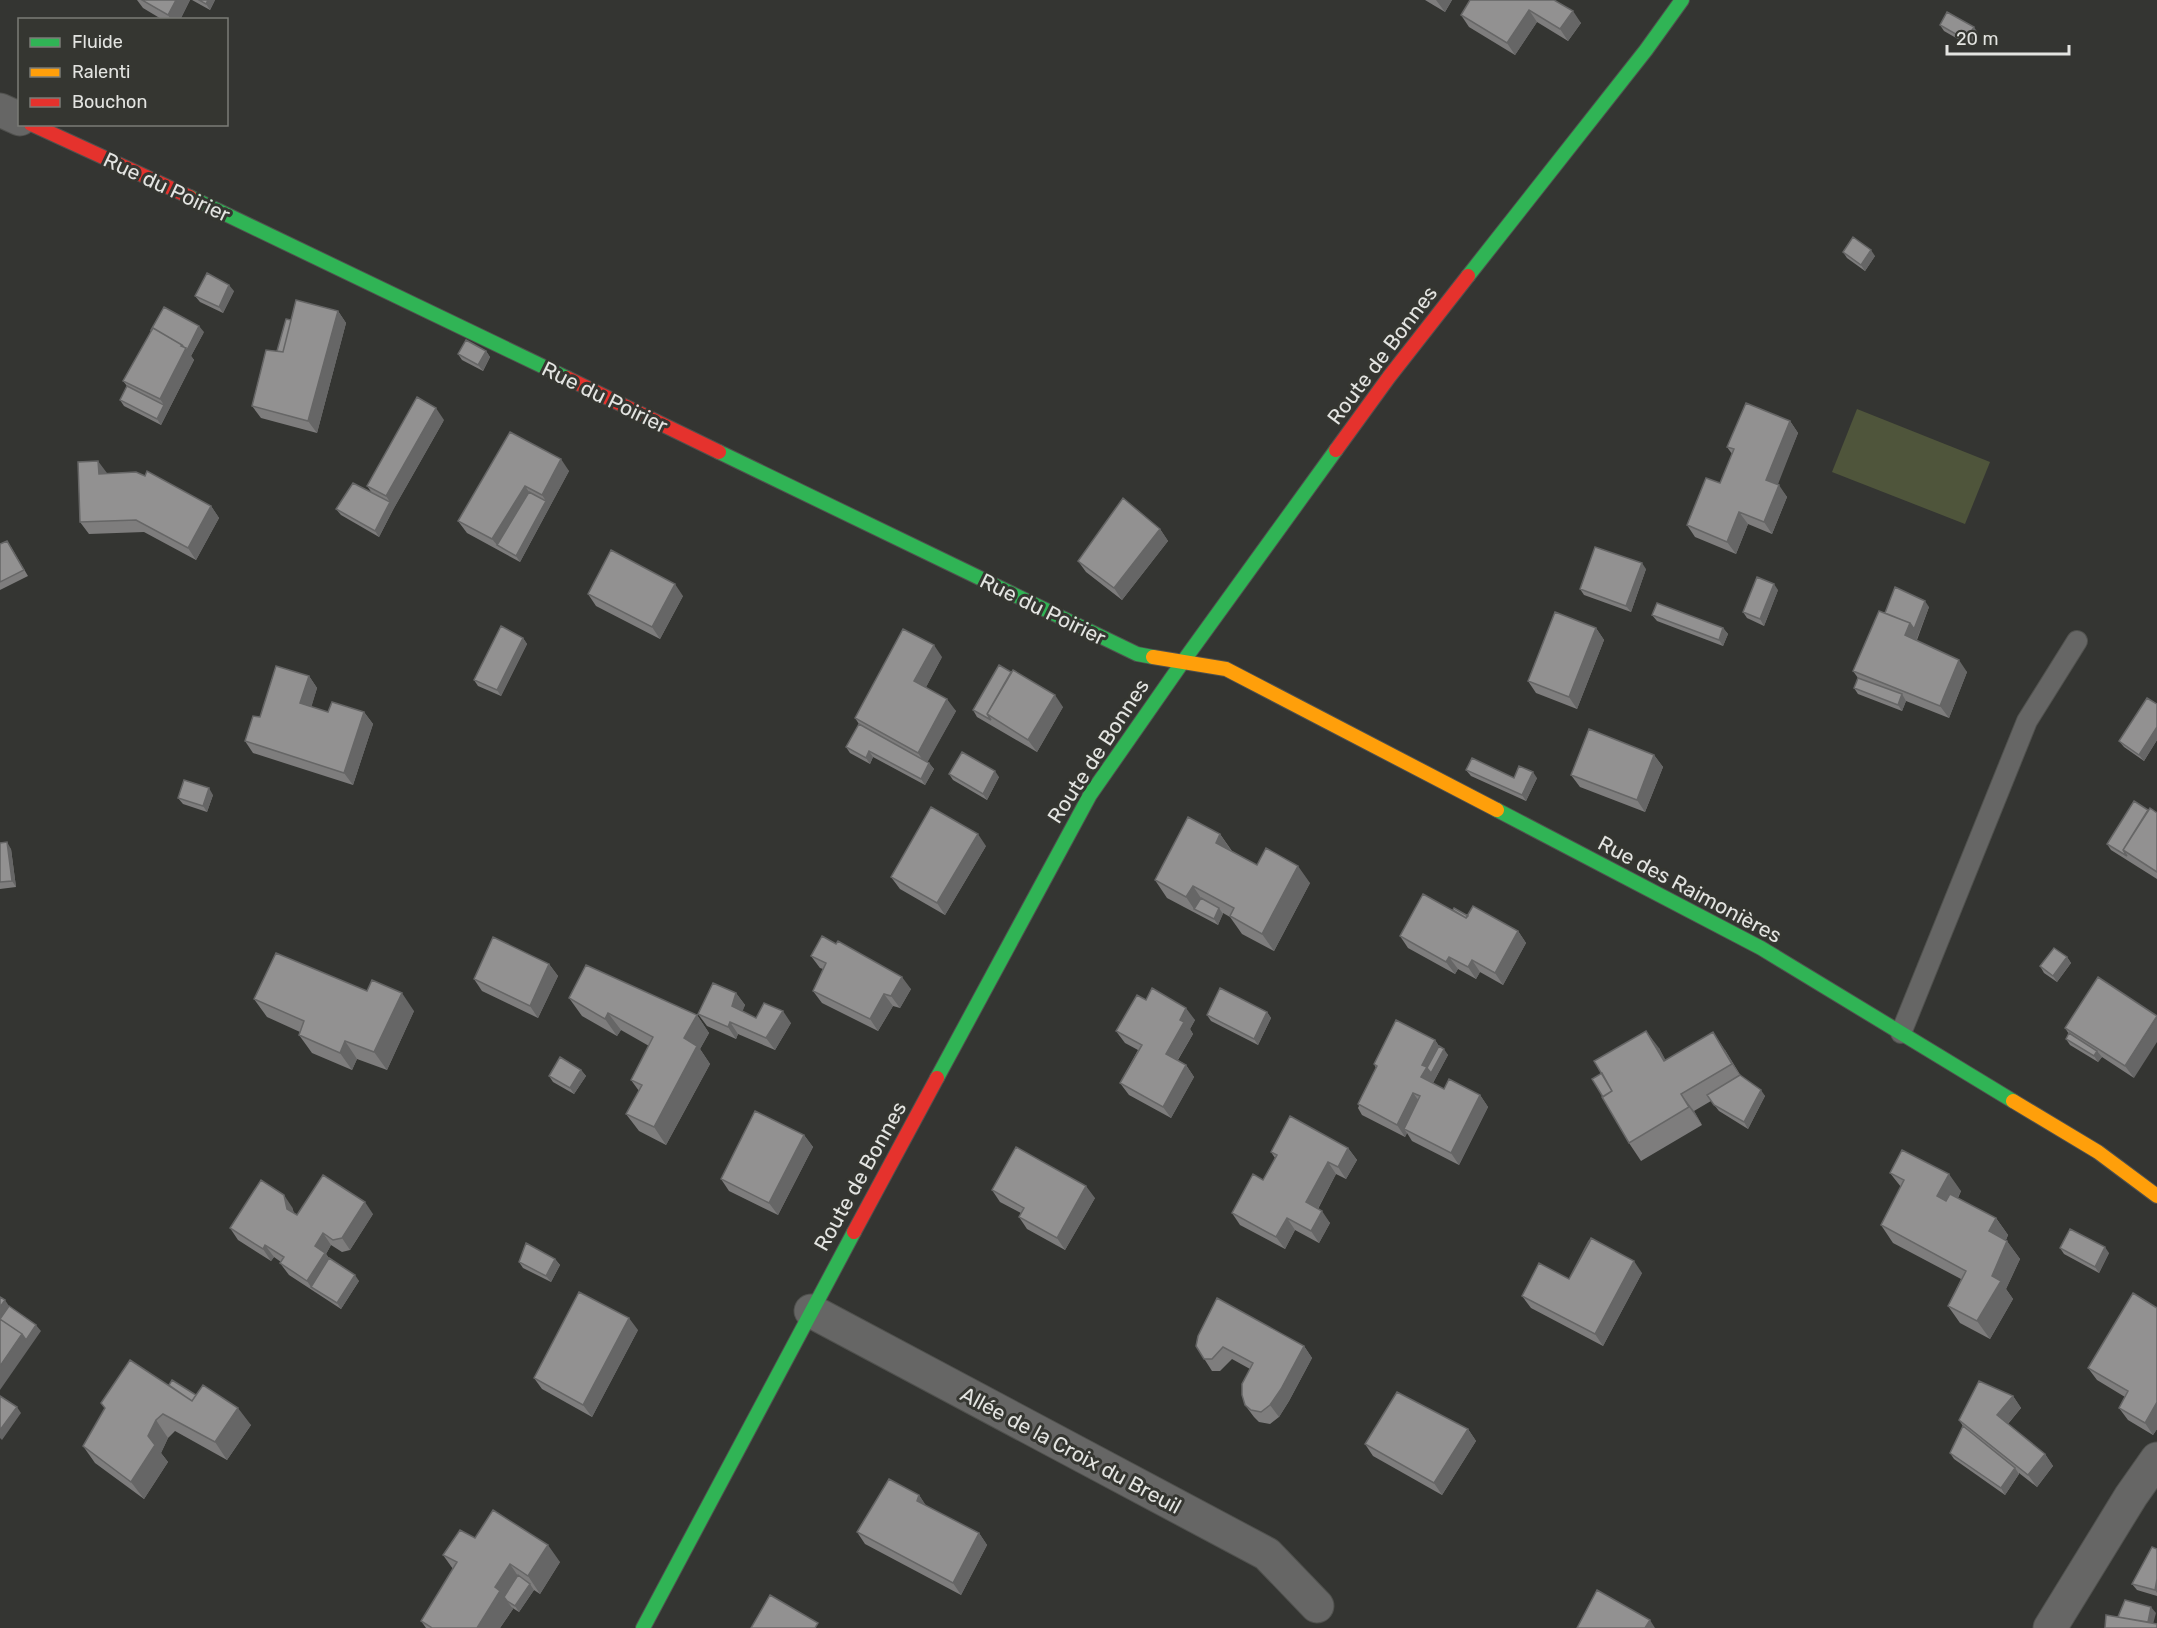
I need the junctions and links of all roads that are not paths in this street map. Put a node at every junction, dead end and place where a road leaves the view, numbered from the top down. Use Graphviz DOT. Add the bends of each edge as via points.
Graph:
graph roads {
  1 [pos="1682,0"];
  2 [pos="0,110"];
  3 [pos="18,118"];
  4 [pos="35,126"];
  5 [pos="2077,641"];
  6 [pos="1182,663"];
  7 [pos="1901,1033"];
  8 [pos="2157,1196"];
  9 [pos="811,1311"];
  10 [pos="2157,1459"];
  11 [pos="1317,1606"];
  12 [pos="643,1628"];
  13 [pos="2050,1628"];
  1 -- 6 [label="street, Route de Bonnes" via="1389,377"];
  2 -- 3 [label="street"];
  4 -- 6 [label="street, Rue du Poirier" via="240,220 1137,654"];
  5 -- 7 [label="lane" via="2027,721"];
  6 -- 7 [label="street, Rue des Raimonières" via="1226,669 1761,948"];
  6 -- 9 [label="street, Route de Bonnes" via="1090,795"];
  7 -- 8 [label="street, Rue des Raimonières" via="2098,1152"];
  9 -- 11 [label="street, Allée de la Croix du Breuil" via="1267,1554"];
  9 -- 12 [label="street, Route de Bonnes"];
  10 -- 13 [label="street"];
}
